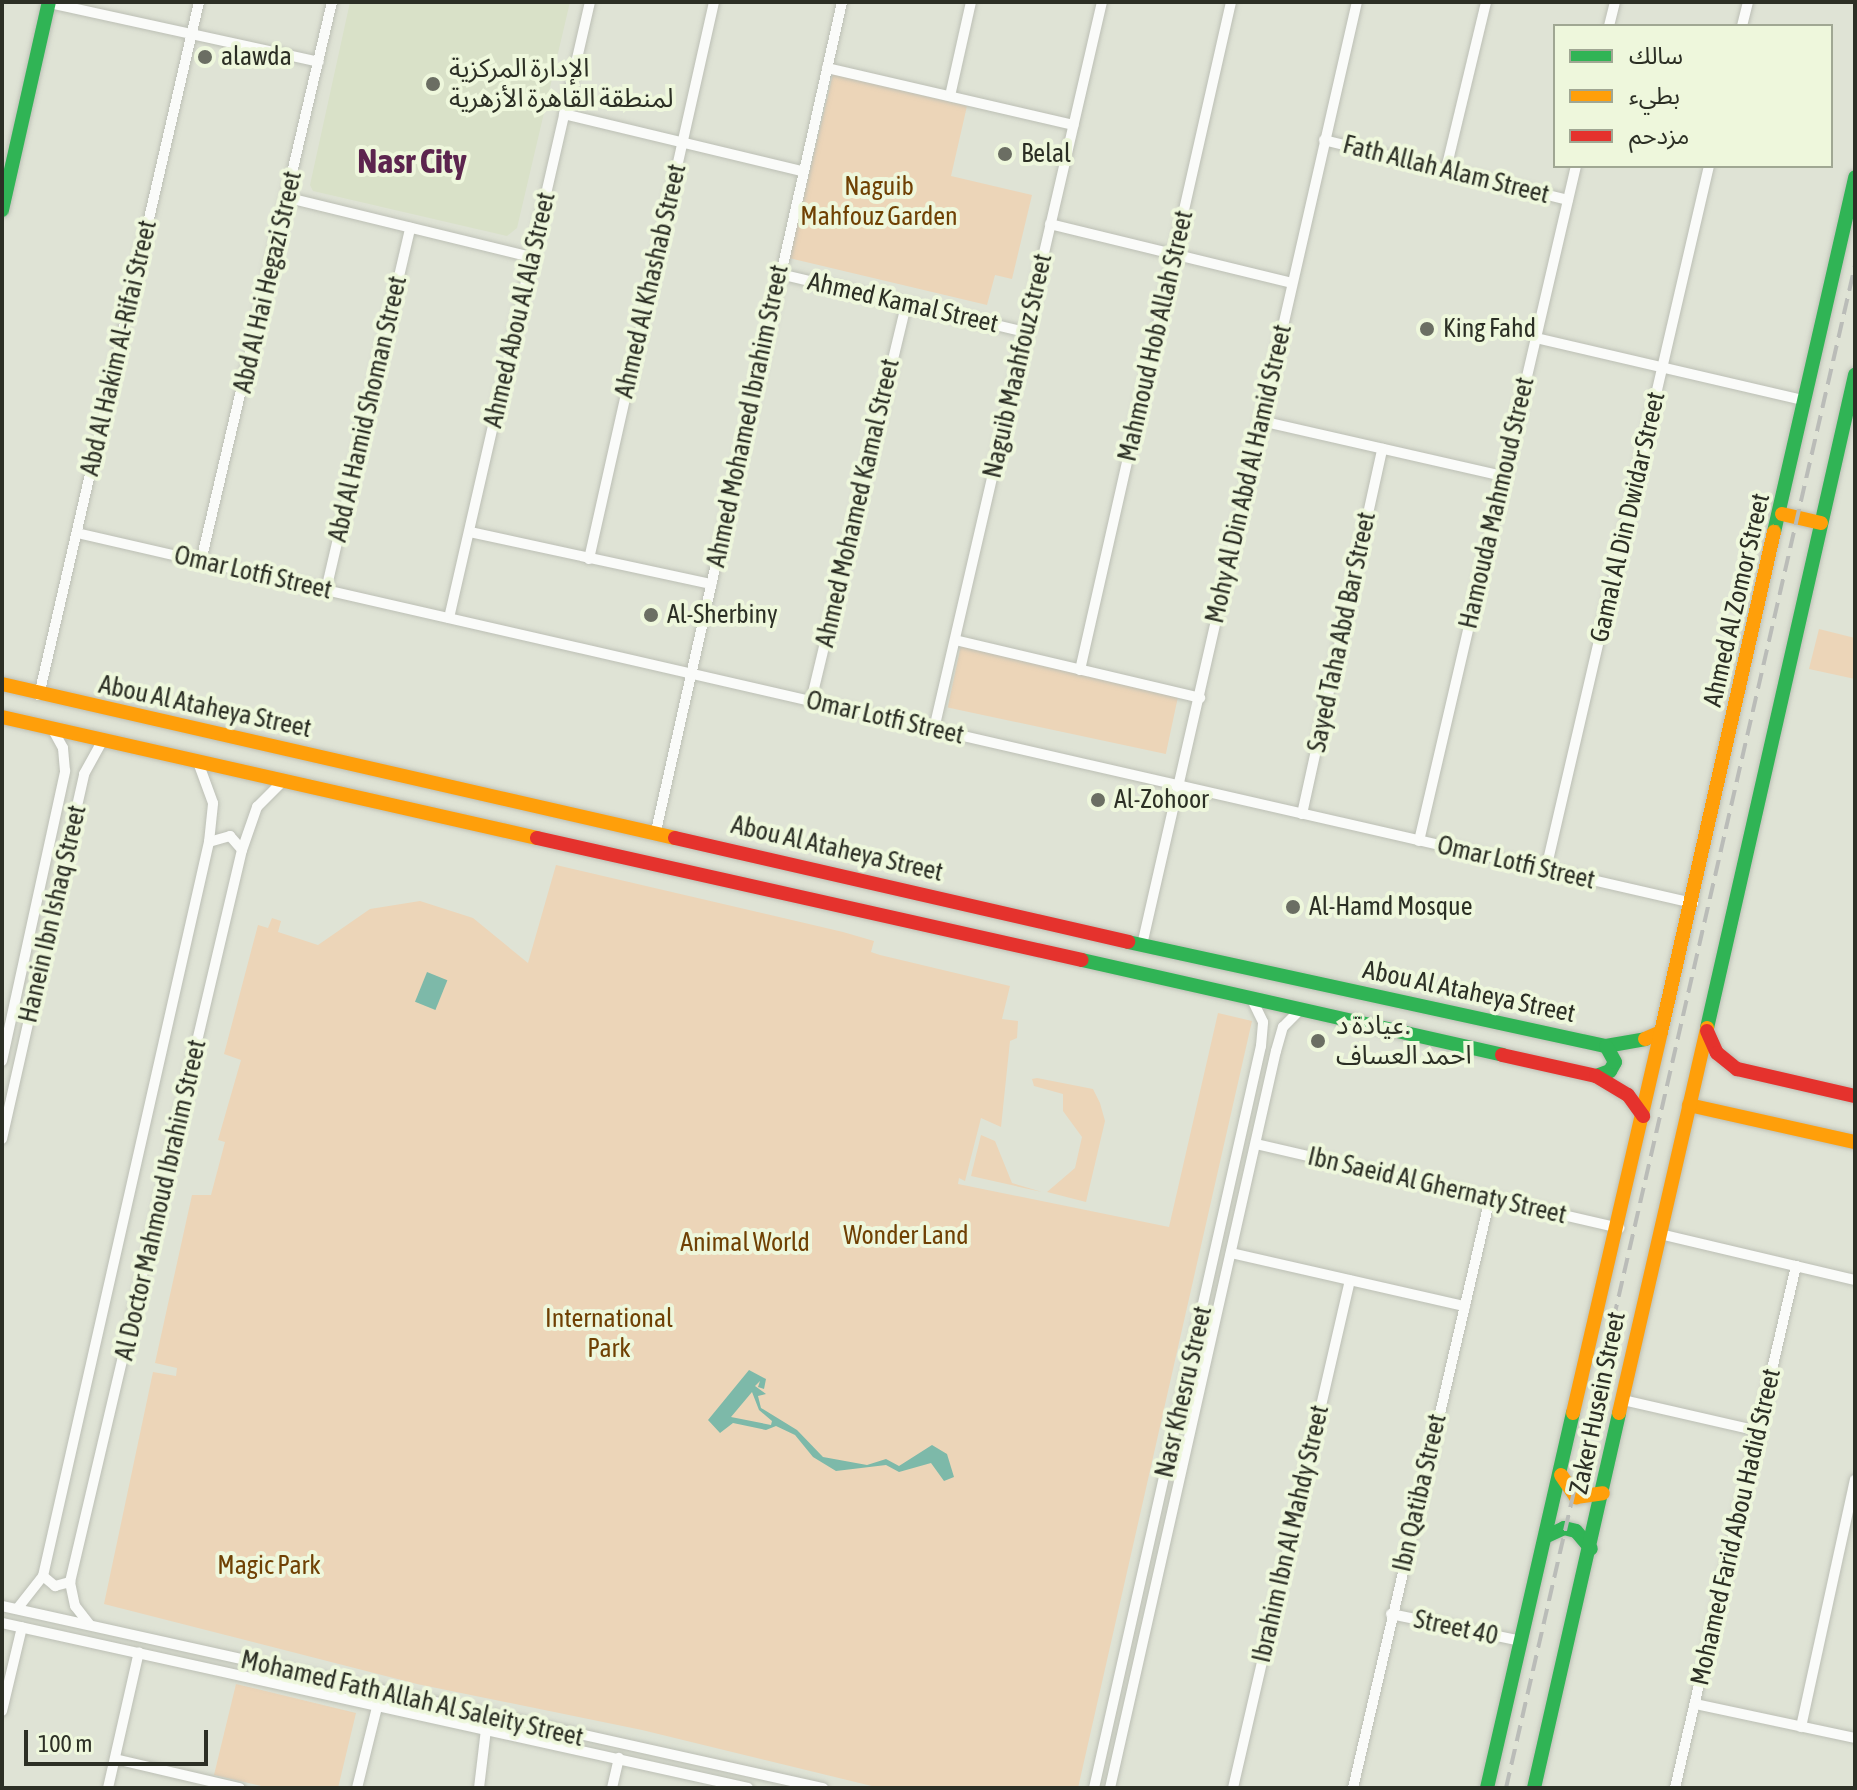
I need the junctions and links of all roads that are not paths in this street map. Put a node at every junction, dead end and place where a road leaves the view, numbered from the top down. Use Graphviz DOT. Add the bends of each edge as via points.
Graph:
graph roads {
  1 [pos="49,2"];
  2 [pos="199,2"];
  3 [pos="332,2"];
  4 [pos="590,2"];
  5 [pos="714,2"];
  6 [pos="842,2"];
  7 [pos="971,2"];
  8 [pos="1102,2"];
  9 [pos="1231,2"];
  10 [pos="1357,2"];
  11 [pos="1486,2"];
  12 [pos="1615,2"];
  13 [pos="1748,2"];
  14 [pos="1610,24"];
  15 [pos="1742,24"];
  16 [pos="192,33"];
  17 [pos="319,62"];
  18 [pos="827,68"];
  19 [pos="950,96"];
  20 [pos="564,114"];
  21 [pos="1073,125"];
  22 [pos="1324,140"];
  23 [pos="682,144"];
  24 [pos="1576,168"];
  25 [pos="1709,168"];
  26 [pos="1446,169"];
  27 [pos="801,171"];
  28 [pos="1855,177"];
  29 [pos="289,198"];
  30 [pos="1568,200"];
  31 [pos="2,210"];
  32 [pos="1050,224"];
  33 [pos="410,228"];
  34 [pos="1174,254"];
  35 [pos="531,257"];
  36 [pos="780,274"];
  37 [pos="1292,283"];
  38 [pos="906,304"];
  39 [pos="1026,332"];
  40 [pos="1536,338"];
  41 [pos="1663,367"];
  42 [pos="1855,375"];
  43 [pos="1806,401"];
  44 [pos="1261,421"];
  45 [pos="1382,449"];
  46 [pos="1504,476"];
  47 [pos="1782,514"];
  48 [pos="1821,523"];
  49 [pos="470,532"];
  50 [pos="77,533"];
  51 [pos="589,559"];
  52 [pos="201,561"];
  53 [pos="711,584"];
  54 [pos="326,590"];
  55 [pos="449,618"];
  56 [pos="955,640"];
  57 [pos="1080,670"];
  58 [pos="690,674"];
  59 [pos="2,684"];
  60 [pos="39,695"];
  61 [pos="1200,698"];
  62 [pos="811,701"];
  63 [pos="2,717"];
  64 [pos="52,728"];
  65 [pos="934,729"];
  66 [pos="103,740"];
  67 [pos="198,762"];
  68 [pos="65,771"];
  69 [pos="84,774"];
  70 [pos="282,782"];
  71 [pos="1179,786"];
  72 [pos="1302,814"];
  73 [pos="656,831"];
  74 [pos="1419,841"];
  75 [pos="209,842"];
  76 [pos="242,850"];
  77 [pos="1546,869"];
  78 [pos="1693,903"];
  79 [pos="1142,945"];
  80 [pos="1251,998"];
  81 [pos="1302,1008"];
  82 [pos="1707,1028"];
  83 [pos="1661,1032"];
  84 [pos="1261,1046"];
  85 [pos="1606,1046"];
  86 [pos="1276,1051"];
  87 [pos="2,1061"];
  88 [pos="1596,1076"];
  89 [pos="1855,1096"];
  90 [pos="1689,1105"];
  91 [pos="1643,1116"];
  92 [pos="2,1139"];
  93 [pos="1855,1142"];
  94 [pos="1256,1144"];
  95 [pos="1490,1198"];
  96 [pos="1619,1228"];
  97 [pos="1660,1234"];
  98 [pos="1231,1253"];
  99 [pos="1796,1266"];
  100 [pos="1350,1280"];
  101 [pos="1855,1280"];
  102 [pos="1465,1306"];
  103 [pos="1623,1400"];
  104 [pos="1758,1431"];
  105 [pos="1561,1474"];
  106 [pos="1855,1480"];
  107 [pos="1603,1493"];
  108 [pos="1547,1536"];
  109 [pos="1591,1549"];
  110 [pos="43,1576"];
  111 [pos="70,1582"];
  112 [pos="2,1606"];
  113 [pos="17,1609"];
  114 [pos="1391,1614"];
  115 [pos="2,1623"];
  116 [pos="90,1625"];
  117 [pos="22,1627"];
  118 [pos="1521,1641"];
  119 [pos="139,1652"];
  120 [pos="378,1703"];
  121 [pos="1695,1704"];
  122 [pos="2,1711"];
  123 [pos="1801,1727"];
  124 [pos="486,1729"];
  125 [pos="1855,1738"];
  126 [pos="619,1758"];
  127 [pos="115,1759"];
  128 [pos="235,1787"];
  129 [pos="108,1788"];
  130 [pos="357,1788"];
  131 [pos="479,1788"];
  132 [pos="612,1788"];
  133 [pos="748,1788"];
  134 [pos="823,1788"];
  135 [pos="1094,1788"];
  136 [pos="1110,1788"];
  137 [pos="1233,1788"];
  138 [pos="1353,1788"];
  139 [pos="1487,1788"];
  140 [pos="1534,1788"];
  141 [pos="1675,1788"];
  1 -- 16 [label="street"];
  1 -- 31 [label="main road"];
  2 -- 16 [label="street, Abd Al Hakim Al-Rifai Street"];
  3 -- 17 [label="street, Abd Al Hai Hegazi Street"];
  4 -- 20 [label="street, Ahmed Abou Al Ala Street"];
  5 -- 23 [label="street, Ahmed Al Khashab Street"];
  6 -- 18 [label="street, Ahmed Mohamed Ibrahim Street"];
  7 -- 19 [label="street"];
  8 -- 21 [label="street, Naguib Maahfouz Street"];
  9 -- 34 [label="street, Mahmoud Hob Allah Street"];
  10 -- 22 [label="street, Mohy Al Din Abd Al Hamid Street"];
  11 -- 26 [label="street"];
  12 -- 14 [label="street"];
  13 -- 15 [label="street"];
  16 -- 17 [label="street"];
  16 -- 50 [label="street, Abd Al Hakim Al-Rifai Street"];
  17 -- 29 [label="street, Abd Al Hai Hegazi Street"];
  18 -- 19 [label="street"];
  18 -- 27 [label="street, Ahmed Mohamed Ibrahim Street"];
  19 -- 21 [label="street"];
  20 -- 23 [label="street"];
  20 -- 35 [label="street, Ahmed Abou Al Ala Street"];
  21 -- 32 [label="street, Naguib Maahfouz Street"];
  22 -- 26 [label="street, Fath Allah Alam Street"];
  22 -- 37 [label="street, Mohy Al Din Abd Al Hamid Street"];
  23 -- 27 [label="street"];
  23 -- 51 [label="street, Ahmed Al Khashab Street"];
  24 -- 30 [label="street, Hamouda Mahmoud Street"];
  25 -- 41 [label="street, Gamal Al Din Dwidar Street"];
  26 -- 30 [label="street, Fath Allah Alam Street"];
  27 -- 36 [label="street, Ahmed Mohamed Ibrahim Street"];
  28 -- 43 [label="main road, Ahmed Al Zomor Street"];
  29 -- 33 [label="street"];
  29 -- 52 [label="street, Abd Al Hai Hegazi Street"];
  30 -- 40 [label="street, Hamouda Mahmoud Street"];
  32 -- 34 [label="street"];
  32 -- 39 [label="street, Naguib Maahfouz Street"];
  33 -- 35 [label="street"];
  33 -- 54 [label="street, Abd Al Hamid Shoman Street"];
  34 -- 37 [label="street"];
  34 -- 57 [label="street, Mahmoud Hob Allah Street"];
  35 -- 49 [label="street, Ahmed Abou Al Ala Street"];
  36 -- 38 [label="street, Ahmed Kamal Street"];
  36 -- 53 [label="street, Ahmed Mohamed Ibrahim Street"];
  37 -- 44 [label="street, Mohy Al Din Abd Al Hamid Street"];
  38 -- 39 [label="street, Ahmed Kamal Street"];
  38 -- 62 [label="street, Ahmed Mohamed Kamal Street"];
  39 -- 56 [label="street, Naguib Maahfouz Street"];
  40 -- 41 [label="street"];
  40 -- 46 [label="street, Hamouda Mahmoud Street"];
  41 -- 43 [label="street"];
  41 -- 77 [label="street, Gamal Al Din Dwidar Street"];
  42 -- 48 [label="main road"];
  43 -- 47 [label="main road, Ahmed Al Zomor Street"];
  44 -- 45 [label="street"];
  44 -- 61 [label="street, Mohy Al Din Abd Al Hamid Street"];
  45 -- 46 [label="street"];
  45 -- 72 [label="street, Sayed Taha Abd Bar Street"];
  46 -- 74 [label="street, Hamouda Mahmoud Street"];
  47 -- 48 [label="main road"];
  47 -- 78 [label="main road, Ahmed Al Zomor Street"];
  48 -- 82 [label="main road"];
  49 -- 51 [label="street"];
  49 -- 55 [label="street, Ahmed Abou Al Ala Street"];
  50 -- 52 [label="street, Omar Lotfi Street"];
  50 -- 60 [label="street, Abd Al Hakim Al-Rifai Street"];
  51 -- 53 [label="street"];
  52 -- 54 [label="street, Omar Lotfi Street"];
  53 -- 58 [label="street, Ahmed Mohamed Ibrahim Street"];
  54 -- 55 [label="street, Omar Lotfi Street"];
  55 -- 58 [label="street, Omar Lotfi Street"];
  56 -- 57 [label="street"];
  56 -- 65 [label="street, Naguib Maahfouz Street"];
  57 -- 61 [label="street"];
  58 -- 62 [label="street, Omar Lotfi Street"];
  58 -- 73 [label="street, Ahmed Mohamed Ibrahim Street"];
  59 -- 60 [label="main road, Abou Al Ataheya Street"];
  60 -- 73 [label="main road, Abou Al Ataheya Street"];
  61 -- 71 [label="street, Mohy Al Din Abd Al Hamid Street"];
  62 -- 65 [label="street, Omar Lotfi Street"];
  63 -- 64 [label="main road, Abou Al Ataheya Street"];
  64 -- 66 [label="main road, Abou Al Ataheya Street"];
  64 -- 68 [label="street, Hanein Ibn Ishaq Street" via="63,748"];
  65 -- 71 [label="street, Omar Lotfi Street"];
  66 -- 67 [label="main road, Abou Al Ataheya Street"];
  66 -- 69 [label="street, Hanein Ibn Ishaq Street"];
  67 -- 70 [label="main road, Abou Al Ataheya Street"];
  67 -- 75 [label="street, Al Doctor Mahmoud Ibrahim Street" via="213,803"];
  68 -- 69 [label="street" via="75,768"];
  68 -- 87 [label="street, Hanein Ibn Ishaq Street"];
  69 -- 92 [label="street, Hanein Ibn Ishaq Street"];
  70 -- 76 [label="street, Al Doctor Mahmoud Ibrahim Street" via="257,807"];
  70 -- 80 [label="main road, Abou Al Ataheya Street"];
  71 -- 72 [label="street, Omar Lotfi Street"];
  71 -- 79 [label="street, Mohy Al Din Abd Al Hamid Street"];
  72 -- 74 [label="street, Omar Lotfi Street"];
  73 -- 79 [label="main road, Abou Al Ataheya Street"];
  74 -- 77 [label="street, Omar Lotfi Street"];
  75 -- 76 [label="street" via="230,836"];
  75 -- 110 [label="street, Al Doctor Mahmoud Ibrahim Street"];
  76 -- 111 [label="street, Al Doctor Mahmoud Ibrahim Street"];
  77 -- 78 [label="street, Omar Lotfi Street"];
  78 -- 83 [label="main road, Ahmed Al Zomor Street"];
  79 -- 85 [label="main road, Abou Al Ataheya Street"];
  80 -- 81 [label="main road, Abou Al Ataheya Street"];
  80 -- 84 [label="street, Nasr Khesru Street" via="1263,1022"];
  81 -- 86 [label="street, Nasr Khesru Street" via="1283,1027"];
  81 -- 88 [label="main road, Abou Al Ataheya Street"];
  82 -- 89 [label="main road" via="1717,1053 1737,1069"];
  82 -- 90 [label="main road, Zaker Husein Street"];
  83 -- 85 [label="main road, Abou Al Ataheya Street" via="1638,1042"];
  83 -- 91 [label="main road, Zaker Husein Street"];
  84 -- 86 [label="street" via="1270,1043"];
  84 -- 135 [label="street, Nasr Khesru Street"];
  85 -- 88 [label="main road" via="1615,1062 1606,1074"];
  86 -- 94 [label="street, Nasr Khesru Street"];
  88 -- 91 [label="main road, Abou Al Ataheya Street" via="1628,1095"];
  90 -- 93 [label="main road"];
  90 -- 97 [label="main road, Zaker Husein Street"];
  91 -- 96 [label="main road, Zaker Husein Street"];
  94 -- 95 [label="street, Ibn Saeid Al Ghernaty Street"];
  94 -- 98 [label="street, Nasr Khesru Street"];
  95 -- 96 [label="street, Ibn Saeid Al Ghernaty Street"];
  95 -- 102 [label="street, Ibn Qatiba Street"];
  96 -- 105 [label="main road, Zaker Husein Street"];
  97 -- 99 [label="street"];
  97 -- 103 [label="main road, Zaker Husein Street"];
  98 -- 100 [label="street"];
  98 -- 136 [label="street, Nasr Khesru Street"];
  99 -- 101 [label="street"];
  99 -- 104 [label="street, Mohamed Farid Abou Hadid Street"];
  100 -- 102 [label="street"];
  100 -- 137 [label="street, Ibrahim Ibn Al Mahdy Street"];
  102 -- 114 [label="street, Ibn Qatiba Street"];
  103 -- 104 [label="street"];
  103 -- 107 [label="main road, Zaker Husein Street"];
  104 -- 121 [label="street, Mohamed Farid Abou Hadid Street"];
  105 -- 107 [label="main road" via="1576,1497"];
  105 -- 108 [label="main road, Zaker Husein Street"];
  106 -- 123 [label="street"];
  107 -- 109 [label="main road, Zaker Husein Street"];
  108 -- 109 [label="main road" via="1564,1528 1576,1531"];
  108 -- 118 [label="main road, Zaker Husein Street"];
  109 -- 140 [label="main road, Zaker Husein Street"];
  110 -- 111 [label="street" via="55,1586"];
  110 -- 113 [label="street, Al Doctor Mahmoud Ibrahim Street"];
  111 -- 116 [label="street" via="75,1606"];
  112 -- 113 [label="street, Mohamed Fath Allah Al Saleity Street"];
  113 -- 116 [label="street, Mohamed Fath Allah Al Saleity Street"];
  114 -- 118 [label="street, Street 40"];
  114 -- 138 [label="street, Ibn Qatiba Street"];
  115 -- 117 [label="street, Mohamed Fath Allah Al Saleity Street"];
  116 -- 134 [label="street, Mohamed Fath Allah Al Saleity Street"];
  117 -- 119 [label="street, Mohamed Fath Allah Al Saleity Street"];
  117 -- 122 [label="street"];
  118 -- 139 [label="main road, Zaker Husein Street"];
  119 -- 120 [label="street, Mohamed Fath Allah Al Saleity Street"];
  119 -- 127 [label="street"];
  120 -- 124 [label="street, Mohamed Fath Allah Al Saleity Street"];
  120 -- 130 [label="street"];
  121 -- 123 [label="street"];
  121 -- 141 [label="street, Mohamed Farid Abou Hadid Street"];
  123 -- 125 [label="street"];
  124 -- 126 [label="street, Mohamed Fath Allah Al Saleity Street"];
  124 -- 131 [label="street"];
  126 -- 132 [label="street"];
  126 -- 133 [label="street, Mohamed Fath Allah Al Saleity Street"];
  127 -- 128 [label="street"];
  127 -- 129 [label="street"];
}
